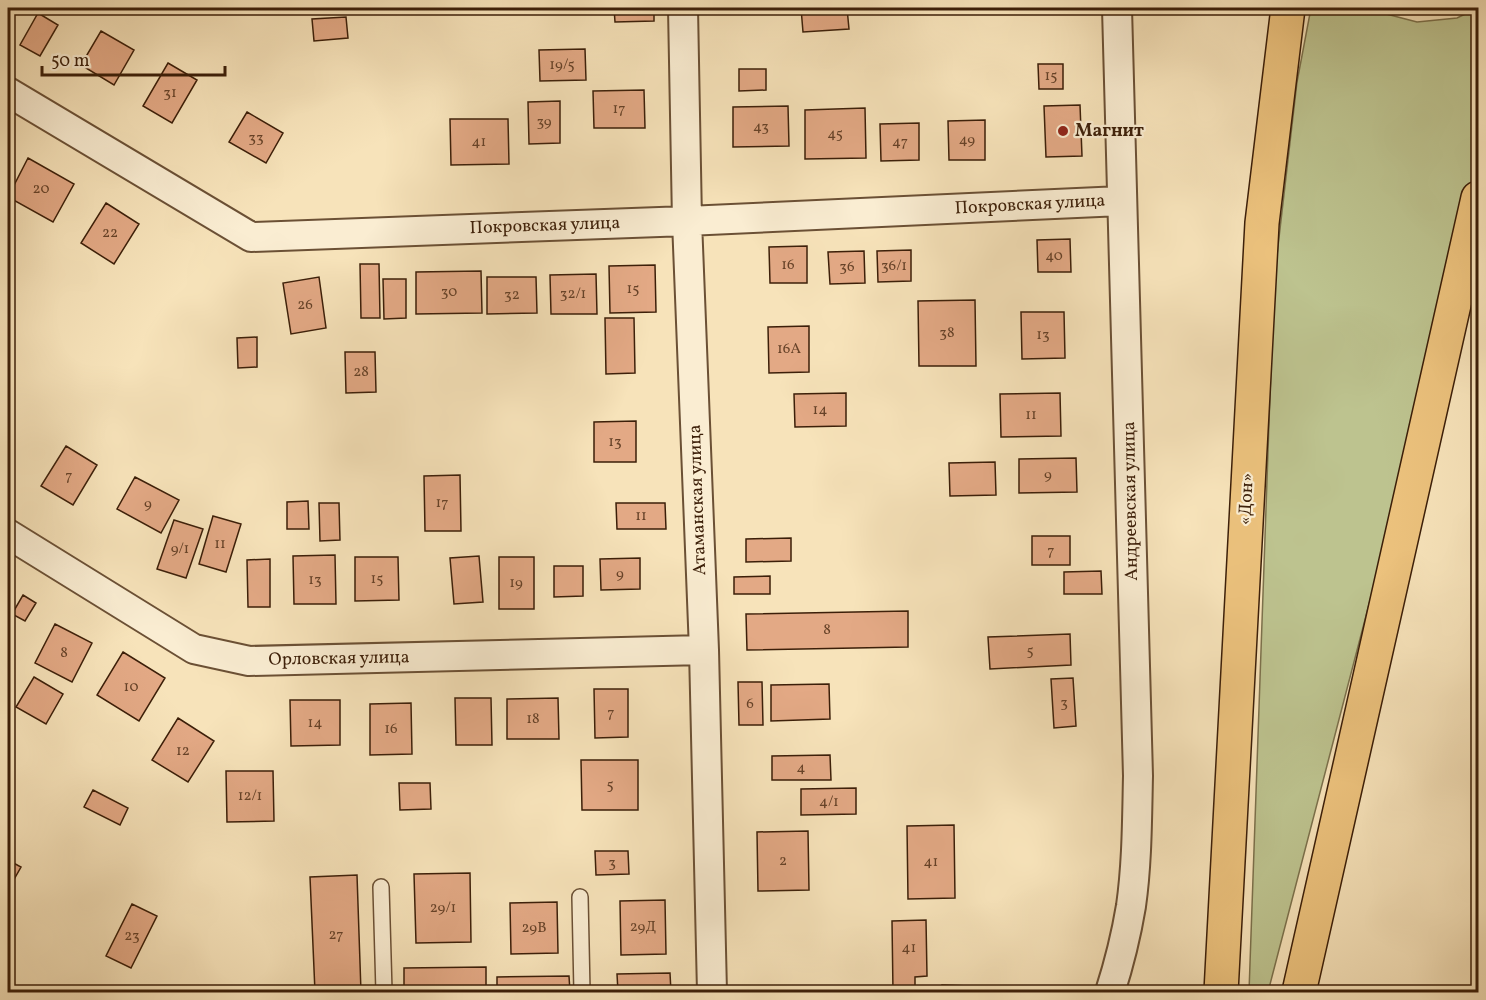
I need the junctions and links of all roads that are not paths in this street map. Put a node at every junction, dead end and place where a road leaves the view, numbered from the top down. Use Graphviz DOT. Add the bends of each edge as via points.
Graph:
graph roads {
  1 [pos="683,8"];
  2 [pos="1116,8"];
  3 [pos="1288,8"];
  4 [pos="8,92"];
  5 [pos="1479,198"];
  6 [pos="1121,201"];
  7 [pos="687,221"];
  8 [pos="8,534"];
  9 [pos="704,650"];
  10 [pos="381,887"];
  11 [pos="580,897"];
  12 [pos="384,993"];
  13 [pos="582,993"];
  14 [pos="712,993"];
  15 [pos="1110,993"];
  16 [pos="1221,993"];
  17 [pos="1299,993"];
  1 -- 7 [label="street, Атаманская улица"];
  2 -- 6 [label="street, Андреевская улица"];
  3 -- 16 [label="highway, «Дон»" via="1262,223"];
  4 -- 7 [label="street, Покровская улица" via="251,237"];
  5 -- 17 [label="highway"];
  6 -- 7 [label="street, Покровская улица"];
  6 -- 15 [label="street, Андреевская улица" via="1138,776 1131,905"];
  7 -- 9 [label="street, Атаманская улица"];
  8 -- 9 [label="street, Орловская улица" via="194,649 249,661"];
  9 -- 14 [label="street, Атаманская улица"];
  10 -- 12 [label="lane"];
  11 -- 13 [label="lane"];
}
